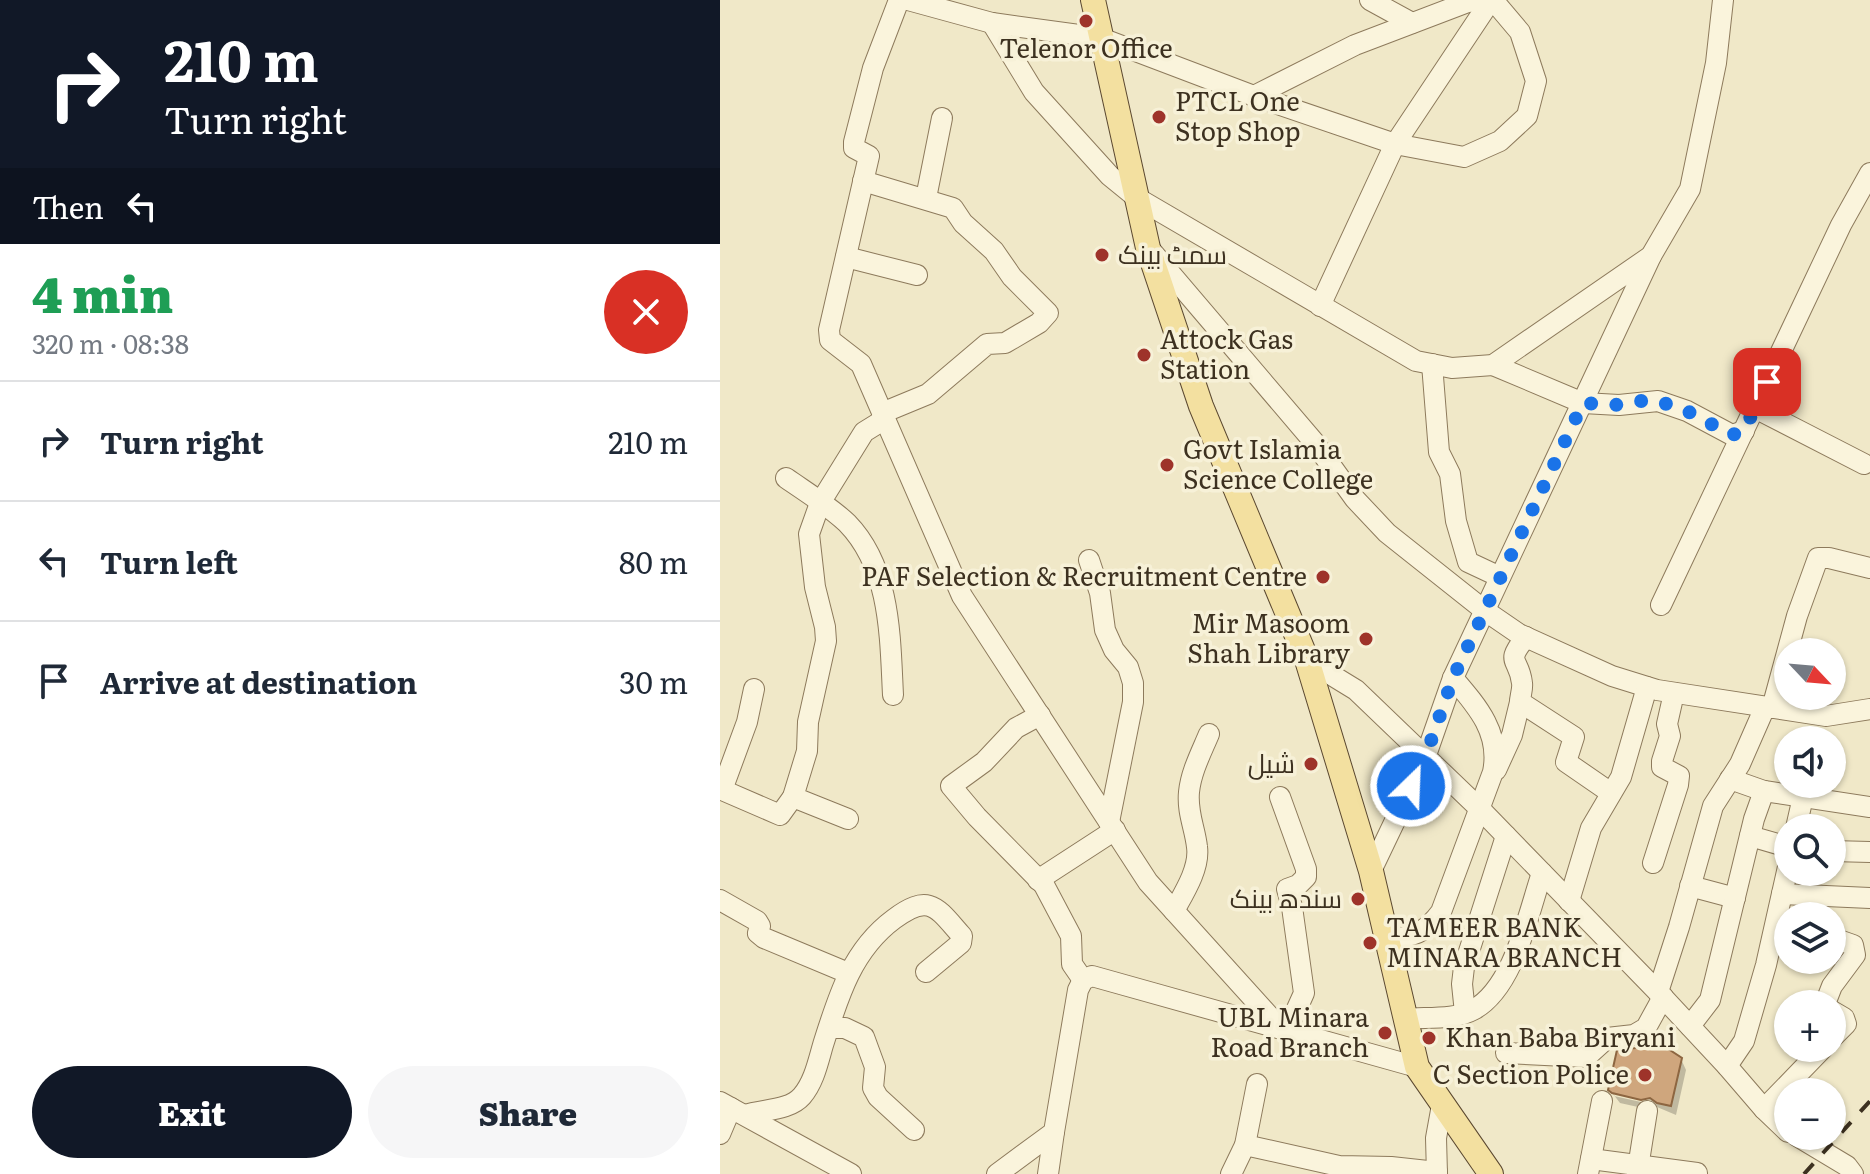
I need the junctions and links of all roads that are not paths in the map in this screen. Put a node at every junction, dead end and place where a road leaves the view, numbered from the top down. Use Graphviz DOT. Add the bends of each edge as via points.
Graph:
graph roads {
  1 [pos="899,0"];
  2 [pos="908,0"];
  3 [pos="1093,0"];
  4 [pos="1370,0"];
  5 [pos="1483,0"];
  6 [pos="1492,0"];
  7 [pos="1723,0"];
  8 [pos="984,14"];
  9 [pos="1412,23"];
  10 [pos="1101,38"];
  11 [pos="1254,96"];
  12 [pos="942,118"];
  13 [pos="1395,144"];
  14 [pos="1870,173"];
  15 [pos="863,181"];
  16 [pos="926,198"];
  17 [pos="1137,198"];
  18 [pos="1148,248"];
  19 [pos="1651,256"];
  20 [pos="846,257"];
  21 [pos="917,275"];
  22 [pos="1320,306"];
  23 [pos="1432,364"];
  24 [pos="1493,365"];
  25 [pos="1583,403"];
  26 [pos="1755,408"];
  27 [pos="884,416"];
  28 [pos="1744,431"];
  29 [pos="1864,464"];
  30 [pos="786,478"];
  31 [pos="820,503"];
  32 [pos="1089,560"];
  33 [pos="1870,568"];
  34 [pos="1500,577"];
  35 [pos="1661,605"];
  36 [pos="1484,610"];
  37 [pos="1526,637"];
  38 [pos="1307,660"];
  39 [pos="1453,678"];
  40 [pos="1647,687"];
  41 [pos="754,689"];
  42 [pos="1674,693"];
  43 [pos="893,695"];
  44 [pos="1520,702"];
  45 [pos="1769,708"];
  46 [pos="1870,709"];
  47 [pos="1040,715"];
  48 [pos="1209,734"];
  49 [pos="1425,758"];
  50 [pos="1493,772"];
  51 [pos="1730,779"];
  52 [pos="721,790"];
  53 [pos="1764,791"];
  54 [pos="1611,793"];
  55 [pos="1774,793"];
  56 [pos="793,797"];
  57 [pos="1280,797"];
  58 [pos="1810,798"];
  59 [pos="1870,807"];
  60 [pos="1480,809"];
  61 [pos="848,819"];
  62 [pos="1112,826"];
  63 [pos="1506,836"];
  64 [pos="1750,836"];
  65 [pos="1774,843"];
  66 [pos="1846,851"];
  67 [pos="1870,852"];
  68 [pos="1653,863"];
  69 [pos="1371,871"];
  70 [pos="1542,873"];
  71 [pos="1038,880"];
  72 [pos="1690,886"];
  73 [pos="1784,886"];
  74 [pos="1782,894"];
  75 [pos="1735,898"];
  76 [pos="1870,898"];
  77 [pos="720,900"];
  78 [pos="1569,901"];
  79 [pos="1174,911"];
  80 [pos="1387,940"];
  81 [pos="1846,943"];
  82 [pos="1846,967"];
  83 [pos="926,972"];
  84 [pos="848,973"];
  85 [pos="1083,980"];
  86 [pos="1660,995"];
  87 [pos="1465,1013"];
  88 [pos="1405,1019"];
  89 [pos="1690,1026"];
  90 [pos="829,1028"];
  91 [pos="1284,1030"];
  92 [pos="1506,1053"];
  93 [pos="1809,1062"];
  94 [pos="1727,1066"];
  95 [pos="1417,1067"];
  96 [pos="1257,1084"];
  97 [pos="1602,1101"];
  98 [pos="1442,1105"];
  99 [pos="732,1108"];
  100 [pos="1764,1109"];
  101 [pos="1647,1111"];
  102 [pos="1774,1119"];
  103 [pos="914,1130"];
  104 [pos="1054,1132"];
  105 [pos="720,1134"];
  106 [pos="1245,1145"];
  107 [pos="1820,1150"];
  108 [pos="1589,1166"];
  109 [pos="1637,1169"];
  110 [pos="1437,1173"];
  111 [pos="1697,1173"];
  112 [pos="851,1174"];
  113 [pos="997,1174"];
  114 [pos="1048,1174"];
  115 [pos="1231,1174"];
  116 [pos="1491,1174"];
  117 [pos="1853,1174"];
  1 -- 15 [label="street" via="873,68 854,142 854,148 869,156"];
  2 -- 8 [label="street"];
  3 -- 10 [label="main road"];
  4 -- 9 [label="street"];
  5 -- 9 [label="street"];
  6 -- 13 [label="street"];
  6 -- 13 [label="street" via="1520,32 1536,81 1527,116 1500,141 1464,157"];
  7 -- 19 [label="street" via="1690,189"];
  8 -- 10 [label="street"];
  8 -- 17 [label="street" via="1034,92 1110,176"];
  9 -- 11 [label="street"];
  10 -- 11 [label="street"];
  10 -- 17 [label="main road"];
  11 -- 13 [label="street"];
  12 -- 16 [label="street"];
  13 -- 22 [label="street"];
  14 -- 26 [label="street"];
  15 -- 16 [label="street"];
  15 -- 20 [label="street"];
  16 -- 27 [label="street" via="953,208 1048,313 1005,343 987,344 928,394"];
  17 -- 18 [label="main road"];
  17 -- 22 [label="street"];
  18 -- 36 [label="street" via="1314,442 1355,499 1387,533"];
  18 -- 38 [label="main road" via="1201,406"];
  19 -- 24 [label="street"];
  19 -- 25 [label="street"];
  20 -- 21 [label="street"];
  20 -- 27 [label="street" via="830,340 861,364"];
  22 -- 23 [label="street" via="1416,361"];
  23 -- 24 [label="street"];
  23 -- 34 [label="street" via="1439,452 1450,474 1468,562"];
  24 -- 25 [label="street"];
  25 -- 28 [label="street" via="1658,401 1732,435"];
  25 -- 34 [label="street"];
  26 -- 28 [label="street"];
  26 -- 29 [label="street"];
  27 -- 31 [label="street" via="864,432"];
  27 -- 47 [label="street" via="962,596"];
  28 -- 35 [label="street"];
  30 -- 31 [label="street"];
  31 -- 43 [label="street" via="857,535 878,577 887,611"];
  31 -- 56 [label="street" via="809,534 826,641 807,751"];
  32 -- 62 [label="street" via="1107,638 1133,683"];
  33 -- 45 [label="street" via="1818,558"];
  34 -- 36 [label="street"];
  36 -- 37 [label="street"];
  36 -- 39 [label="street"];
  37 -- 40 [label="street"];
  37 -- 44 [label="street" via="1513,658 1522,681"];
  38 -- 49 [label="street" via="1356,690"];
  38 -- 69 [label="main road"];
  39 -- 49 [label="street"];
  39 -- 50 [label="street" via="1490,729"];
  40 -- 42 [label="street"];
  40 -- 54 [label="street" via="1621,777"];
  41 -- 52 [label="street"];
  42 -- 45 [label="street"];
  42 -- 68 [label="street" via="1662,767 1679,776 1678,785"];
  44 -- 50 [label="street"];
  44 -- 54 [label="street" via="1574,737 1566,762"];
  45 -- 46 [label="street" via="1826,716"];
  45 -- 51 [label="street"];
  47 -- 62 [label="street"];
  47 -- 71 [label="street" via="1016,728 975,770 951,786"];
  48 -- 79 [label="street" via="1189,790 1197,858"];
  49 -- 60 [label="street"];
  49 -- 69 [label="street"];
  50 -- 60 [label="street"];
  51 -- 53 [label="street"];
  51 -- 72 [label="street" via="1713,806"];
  52 -- 56 [label="street" via="780,815"];
  53 -- 55 [label="street"];
  53 -- 64 [label="street"];
  54 -- 78 [label="street" via="1591,828"];
  56 -- 61 [label="street"];
  57 -- 91 [label="street" via="1306,869 1306,877 1287,889 1304,993"];
  58 -- 59 [label="street"];
  60 -- 63 [label="street"];
  60 -- 80 [label="street" via="1441,912 1429,929"];
  62 -- 71 [label="street"];
  62 -- 79 [label="street"];
  63 -- 70 [label="street"];
  63 -- 87 [label="street" via="1464,967"];
  64 -- 65 [label="street"];
  64 -- 75 [label="street"];
  66 -- 67 [label="street"];
  69 -- 80 [label="main road"];
  70 -- 78 [label="street"];
  70 -- 87 [label="street" via="1508,971 1485,1001"];
  71 -- 85 [label="street" via="1060,911 1071,936 1072,964"];
  72 -- 75 [label="street"];
  72 -- 86 [label="street"];
  73 -- 74 [label="street"];
  74 -- 76 [label="street"];
  74 -- 94 [label="street" via="1744,1041"];
  75 -- 89 [label="street" via="1710,1000"];
  77 -- 84 [label="street" via="757,921 764,938"];
  78 -- 86 [label="street"];
  79 -- 91 [label="street"];
  80 -- 88 [label="main road"];
  81 -- 82 [label="street" via="1853,945 1855,955"];
  83 -- 84 [label="street" via="961,943 962,936 940,910 915,905 865,945"];
  84 -- 90 [label="street"];
  85 -- 91 [label="street" via="1092,976"];
  85 -- 104 [label="street"];
  86 -- 89 [label="street"];
  86 -- 92 [label="street" via="1646,1028 1607,1038 1586,1057"];
  87 -- 88 [label="street"];
  88 -- 95 [label="main road"];
  89 -- 94 [label="street"];
  90 -- 99 [label="street" via="801,1098 786,1107"];
  90 -- 103 [label="street" via="861,1033 875,1067 873,1088"];
  91 -- 95 [label="street"];
  93 -- 100 [label="street"];
  94 -- 100 [label="street"];
  95 -- 98 [label="main road"];
  96 -- 106 [label="street"];
  97 -- 108 [label="street"];
  98 -- 110 [label="street"];
  98 -- 116 [label="main road"];
  99 -- 105 [label="street"];
  99 -- 112 [label="street"];
  100 -- 102 [label="street"];
  101 -- 109 [label="street"];
  104 -- 113 [label="street"];
  104 -- 114 [label="street"];
  106 -- 110 [label="street" via="1339,1166"];
  106 -- 115 [label="street"];
  107 -- 117 [label="street"];
  108 -- 109 [label="street"];
  109 -- 111 [label="street"];
}
